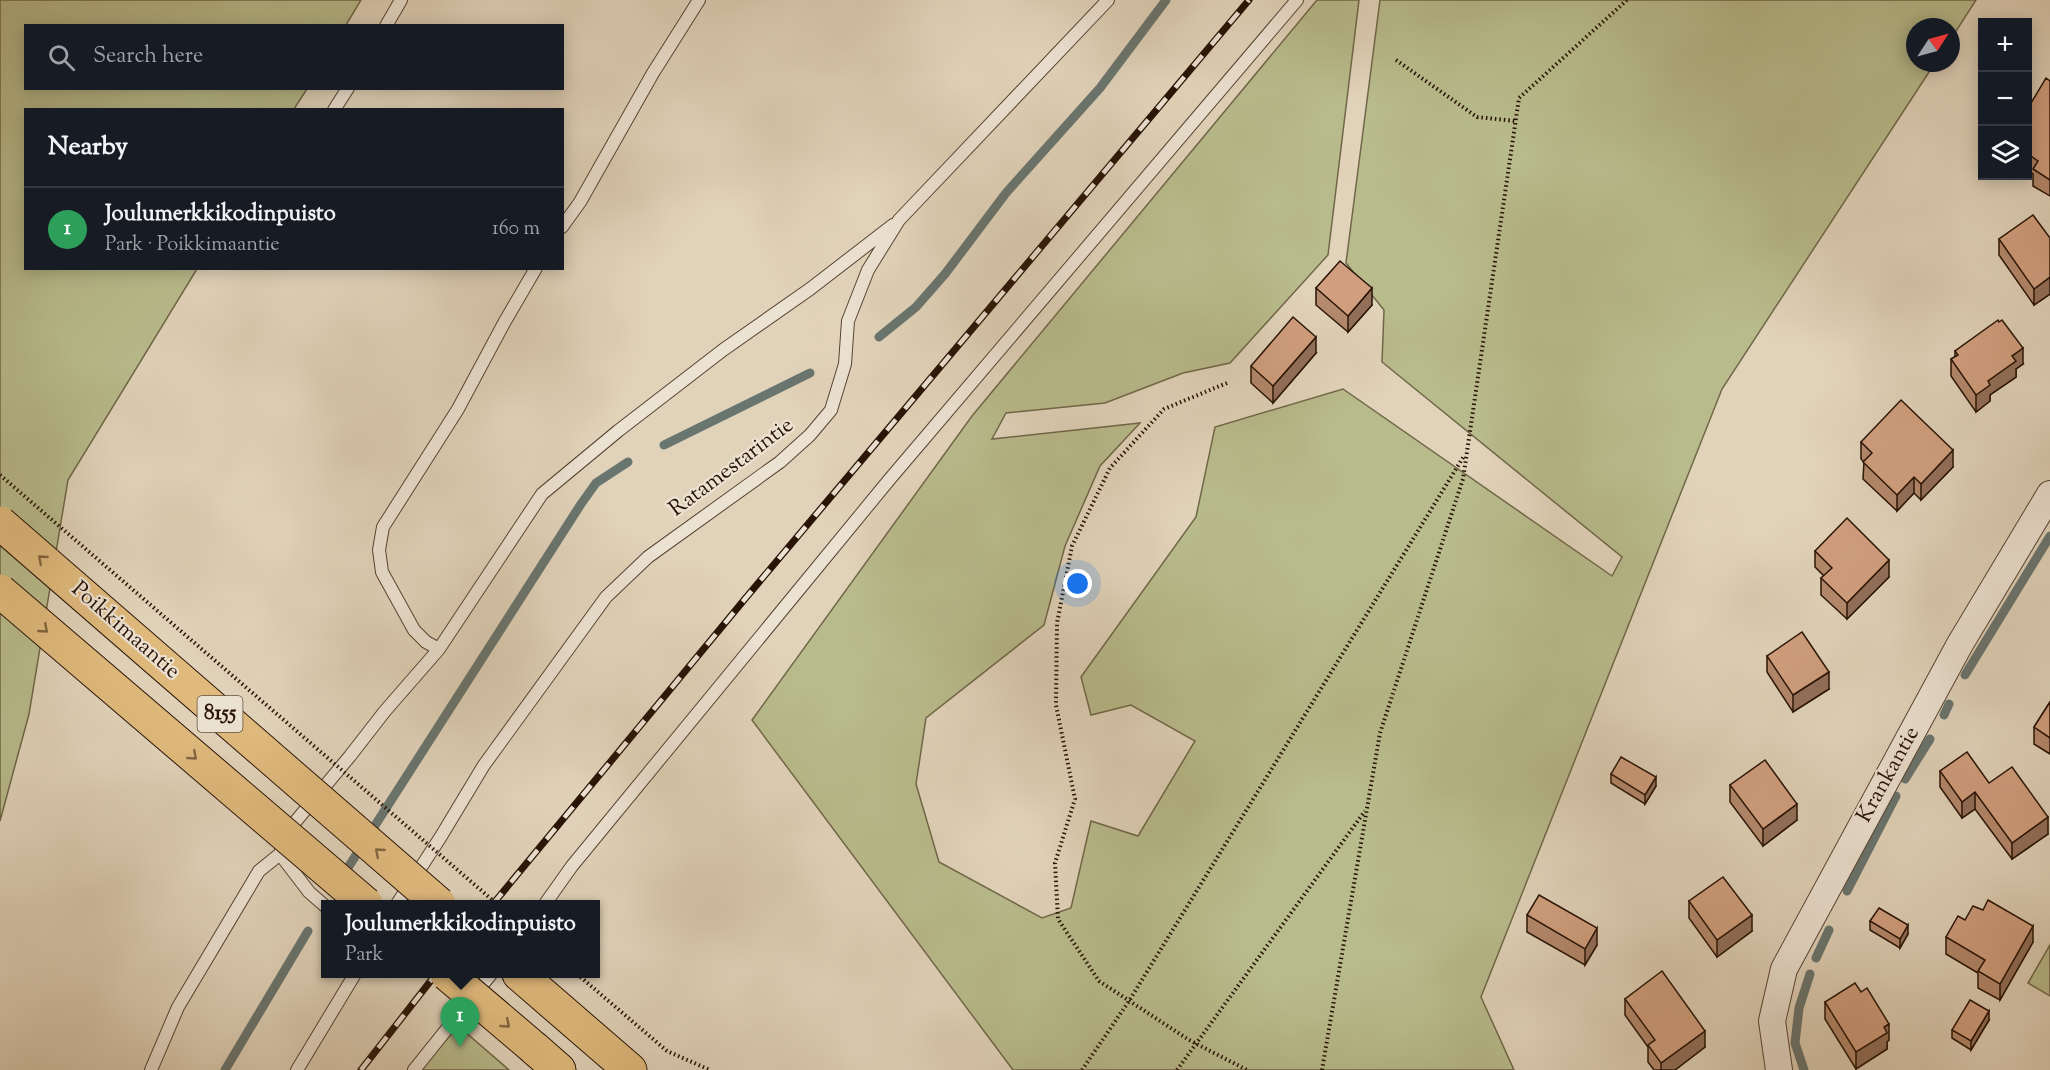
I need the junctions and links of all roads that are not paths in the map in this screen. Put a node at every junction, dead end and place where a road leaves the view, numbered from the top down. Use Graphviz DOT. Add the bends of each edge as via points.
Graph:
graph roads {
  1 [pos="401,0"];
  2 [pos="699,0"];
  3 [pos="1108,0"];
  4 [pos="1297,0"];
  5 [pos="387,24"];
  6 [pos="347,90"];
  7 [pos="335,108"];
  8 [pos="899,220"];
  9 [pos="564,224"];
  10 [pos="535,270"];
  11 [pos="2050,494"];
  12 [pos="0,523"];
  13 [pos="0,591"];
  14 [pos="439,649"];
  15 [pos="280,854"];
  16 [pos="361,900"];
  17 [pos="400,900"];
  18 [pos="435,900"];
  19 [pos="548,900"];
  20 [pos="321,902"];
  21 [pos="353,978"];
  22 [pos="452,978"];
  23 [pos="488,978"];
  24 [pos="524,978"];
  25 [pos="151,1070"];
  26 [pos="297,1070"];
  27 [pos="414,1070"];
  28 [pos="559,1070"];
  29 [pos="630,1070"];
  30 [pos="1779,1070"];
  1 -- 5 [label="lane"];
  2 -- 9 [label="lane"];
  3 -- 8 [label="lane, Ratamestarintie"];
  4 -- 19 [label="lane" via="889,480"];
  6 -- 7 [label="lane"];
  8 -- 14 [label="lane" via="714,356 542,494"];
  8 -- 17 [label="lane, Ratamestarintie" via="868,270 848,321 845,364 831,410 780,462 648,557 606,597 484,765"];
  10 -- 14 [label="lane" via="458,409 383,527 379,550 382,572 414,630"];
  11 -- 30 [label="street, Krankantie" via="1960,644 1784,969 1772,1021"];
  18 -- 12 [label="main road, Poikkimaantie / 8155, one-way, bridge"];
  13 -- 16 [label="main road, 8155, one-way, bridge"];
  14 -- 15 [label="lane" via="286,833"];
  15 -- 20 [label="lane"];
  15 -- 25 [label="lane" via="253,881 178,1007"];
  21 -- 26 [label="lane"];
  22 -- 28 [label="main road, one-way, bridge"];
  23 -- 27 [label="lane"];
  24 -- 29 [label="main road"];
}
